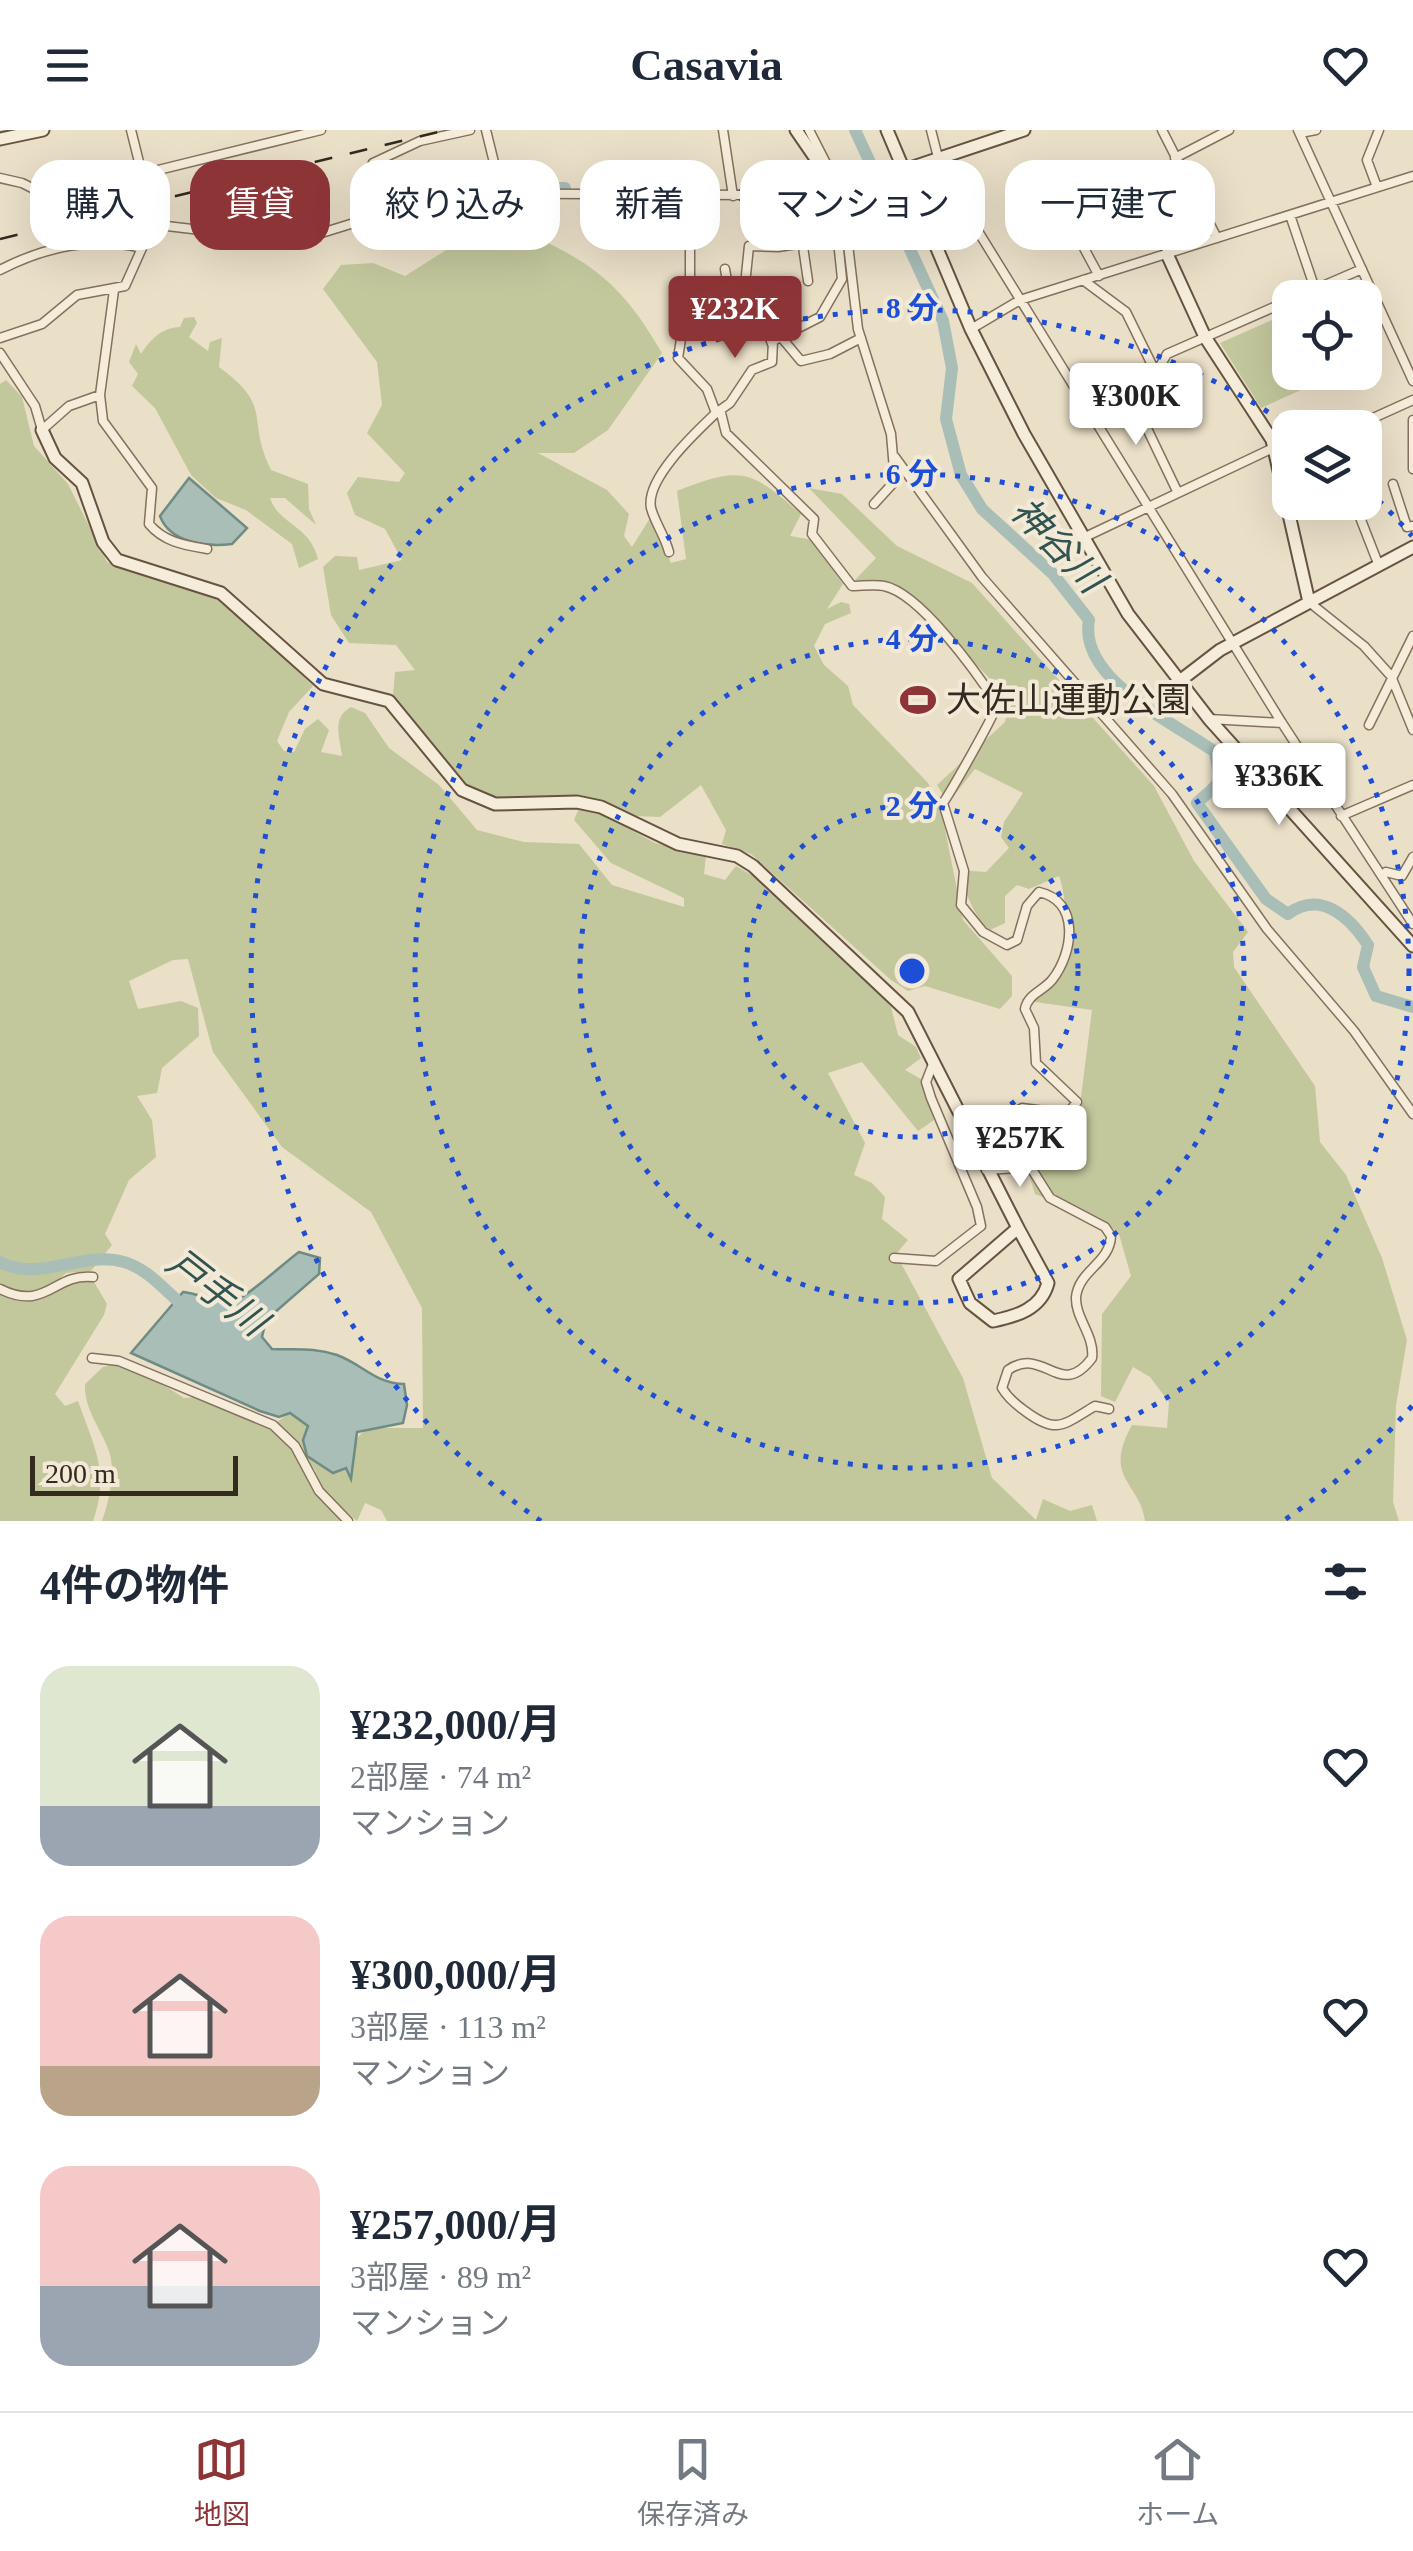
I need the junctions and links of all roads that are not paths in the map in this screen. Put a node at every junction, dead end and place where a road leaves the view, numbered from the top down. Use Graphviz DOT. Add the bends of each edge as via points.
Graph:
graph roads {
  1 [pos="43,130"];
  2 [pos="131,130"];
  3 [pos="321,130"];
  4 [pos="470,130"];
  5 [pos="486,130"];
  6 [pos="723,130"];
  7 [pos="796,130"];
  8 [pos="809,130"];
  9 [pos="887,130"];
  10 [pos="931,130"];
  11 [pos="1024,130"];
  12 [pos="1162,130"];
  13 [pos="1229,130"];
  14 [pos="1316,130"];
  15 [pos="1379,130"];
  16 [pos="23,132"];
  17 [pos="1299,132"];
  18 [pos="0,140"];
  19 [pos="1176,158"];
  20 [pos="138,160"];
  21 [pos="377,160"];
  22 [pos="493,160"];
  23 [pos="817,160"];
  24 [pos="822,160"];
  25 [pos="896,160"];
  26 [pos="938,160"];
  27 [pos="943,160"];
  28 [pos="170,167"];
  29 [pos="1413,176"];
  30 [pos="0,178"];
  31 [pos="1377,187"];
  32 [pos="30,189"];
  33 [pos="720,195"];
  34 [pos="738,195"];
  35 [pos="1333,201"];
  36 [pos="1290,215"];
  37 [pos="350,221"];
  38 [pos="170,226"];
  39 [pos="1217,238"];
  40 [pos="985,241"];
  41 [pos="690,250"];
  42 [pos="749,250"];
  43 [pos="805,250"];
  44 [pos="838,250"];
  45 [pos="846,250"];
  46 [pos="935,250"];
  47 [pos="1085,250"];
  48 [pos="1167,254"];
  49 [pos="726,268"];
  50 [pos="1362,268"];
  51 [pos="0,270"];
  52 [pos="746,275"];
  53 [pos="1099,276"];
  54 [pos="1084,280"];
  55 [pos="1312,280"];
  56 [pos="1335,280"];
  57 [pos="808,281"];
  58 [pos="114,290"];
  59 [pos="1020,300"];
  60 [pos="1272,308"];
  61 [pos="685,313"];
  62 [pos="734,322"];
  63 [pos="971,329"];
  64 [pos="781,337"];
  65 [pos="1205,337"];
  66 [pos="0,338"];
  67 [pos="861,338"];
  68 [pos="772,344"];
  69 [pos="0,353"];
  70 [pos="1156,373"];
  71 [pos="1413,381"];
  72 [pos="1128,387"];
  73 [pos="100,395"];
  74 [pos="1413,400"];
  75 [pos="1088,406"];
  76 [pos="718,413"];
  77 [pos="1382,414"];
  78 [pos="1413,420"];
  79 [pos="42,430"];
  80 [pos="1272,445"];
  81 [pos="1272,449"];
  82 [pos="895,457"];
  83 [pos="1413,469"];
  84 [pos="1393,484"];
  85 [pos="1178,493"];
  86 [pos="874,504"];
  87 [pos="1149,507"];
  88 [pos="1291,520"];
  89 [pos="1361,520"];
  90 [pos="1413,526"];
  91 [pos="1084,538"];
  92 [pos="1413,548"];
  93 [pos="207,549"];
  94 [pos="669,552"];
  95 [pos="1379,566"];
  96 [pos="1310,602"];
  97 [pos="1413,636"];
  98 [pos="1233,642"];
  99 [pos="1391,676"];
  100 [pos="1177,683"];
  101 [pos="1208,719"];
  102 [pos="1282,723"];
  103 [pos="1369,725"];
  104 [pos="1413,730"];
  105 [pos="1413,785"];
  106 [pos="1341,816"];
  107 [pos="1413,857"];
  108 [pos="1378,867"];
  109 [pos="1413,924"];
  110 [pos="1413,946"];
  111 [pos="935,1060"];
  112 [pos="1413,1114"];
  113 [pos="1031,1167"];
  114 [pos="986,1170"];
  115 [pos="1018,1228"];
  116 [pos="894,1258"];
  117 [pos="93,1277"];
  118 [pos="0,1290"];
  119 [pos="92,1358"];
  120 [pos="1109,1410"];
  121 [pos="348,1521"];
  1 -- 16 [label="street"];
  2 -- 20 [label="street"];
  3 -- 28 [label="street"];
  4 -- 21 [label="street"];
  5 -- 22 [label="street"];
  6 -- 34 [label="street"];
  7 -- 23 [label="street"];
  8 -- 24 [label="street"];
  9 -- 25 [label="street"];
  10 -- 26 [label="street"];
  11 -- 27 [label="street"];
  12 -- 19 [label="street"];
  13 -- 19 [label="street"];
  14 -- 17 [label="street"];
  15 -- 31 [label="street" via="1367,160"];
  16 -- 18 [label="street"];
  17 -- 35 [label="street"];
  19 -- 39 [label="street"];
  29 -- 31 [label="street"];
  30 -- 32 [label="street"];
  31 -- 35 [label="street"];
  33 -- 34 [label="street"];
  35 -- 36 [label="street"];
  35 -- 50 [label="street"];
  36 -- 39 [label="street"];
  36 -- 55 [label="street"];
  37 -- 38 [label="street" via="315,235 277,239"];
  39 -- 48 [label="street"];
  40 -- 59 [label="street"];
  41 -- 61 [label="street"];
  42 -- 52 [label="street"];
  43 -- 57 [label="street"];
  44 -- 64 [label="street" via="842,279 820,317"];
  45 -- 67 [label="street"];
  46 -- 63 [label="street"];
  47 -- 53 [label="street"];
  48 -- 53 [label="street"];
  48 -- 65 [label="street"];
  49 -- 62 [label="street"];
  50 -- 56 [label="street"];
  50 -- 71 [label="street"];
  51 -- 58 [label="street" via="54,246 142,248 125,286"];
  53 -- 54 [label="street"];
  54 -- 59 [label="street"];
  54 -- 70 [label="street" via="1126,312"];
  58 -- 66 [label="street" via="78,295 42,324"];
  58 -- 73 [label="street"];
  59 -- 63 [label="street"];
  59 -- 75 [label="street"];
  60 -- 65 [label="street"];
  61 -- 62 [label="street"];
  61 -- 76 [label="street" via="678,358 707,388"];
  62 -- 68 [label="street" via="758,322"];
  63 -- 91 [label="street"];
  64 -- 67 [label="street" via="801,361"];
  64 -- 68 [label="street"];
  65 -- 70 [label="street" via="1167,354"];
  65 -- 80 [label="street"];
  67 -- 82 [label="street"];
  68 -- 76 [label="street" via="772,362 752,370"];
  69 -- 79 [label="street"];
  70 -- 72 [label="street"];
  72 -- 75 [label="street"];
  72 -- 85 [label="street"];
  73 -- 79 [label="street" via="68,406"];
  73 -- 93 [label="street" via="103,420 152,488 150,524 174,543"];
  74 -- 77 [label="street"];
  75 -- 87 [label="street"];
  76 -- 94 [label="street" via="676,452 654,487 652,510"];
  76 -- 113 [label="street" via="726,433 814,519 812,534 852,586 884,586 902,594 998,704 943,803 964,871 961,906 983,932 1007,945 1017,940 1027,906 1039,892 1067,908 1058,969 1024,1004 1036,1062 1078,1102 1067,1114 1022,1108 1004,1116 996,1130 1003,1146"];
  78 -- 83 [label="street"];
  79 -- 111 [label="street" via="55,458 82,483 103,542 117,560 221,593 323,684 389,701 449,778 478,800 589,804 678,844 738,856 894,995"];
  81 -- 85 [label="street"];
  82 -- 86 [label="street" via="895,482"];
  82 -- 112 [label="street" via="982,577 1172,794 1267,929 1354,1031"];
  84 -- 90 [label="street" via="1402,520"];
  85 -- 87 [label="street"];
  87 -- 91 [label="street"];
  87 -- 98 [label="street"];
  88 -- 96 [label="street"];
  89 -- 95 [label="street"];
  91 -- 100 [label="street"];
  92 -- 95 [label="street"];
  95 -- 96 [label="street"];
  96 -- 98 [label="street"];
  96 -- 99 [label="street"];
  97 -- 99 [label="street"];
  98 -- 100 [label="street"];
  98 -- 102 [label="street"];
  99 -- 103 [label="street"];
  99 -- 104 [label="street"];
  100 -- 101 [label="street"];
  101 -- 102 [label="street"];
  101 -- 110 [label="street"];
  102 -- 106 [label="street"];
  105 -- 106 [label="street"];
  106 -- 108 [label="street"];
  107 -- 108 [label="street" via="1402,876"];
  108 -- 109 [label="street"];
  111 -- 114 [label="street"];
  111 -- 116 [label="street" via="926,1082 980,1226 936,1261"];
  113 -- 114 [label="street"];
  113 -- 120 [label="street" via="1050,1198 1105,1227 1111,1244 1078,1288 1093,1350 1087,1365 1064,1376 1038,1363 1020,1363 1008,1370 1002,1388 1050,1427 1095,1406"];
  114 -- 115 [label="street"];
  115 -- 115 [label="street" via="959,1279 980,1314 994,1321 1029,1309 1046,1291 1044,1272"];
  117 -- 118 [label="street" via="76,1275 40,1298"];
  119 -- 121 [label="street" via="119,1361 273,1424"];
}
